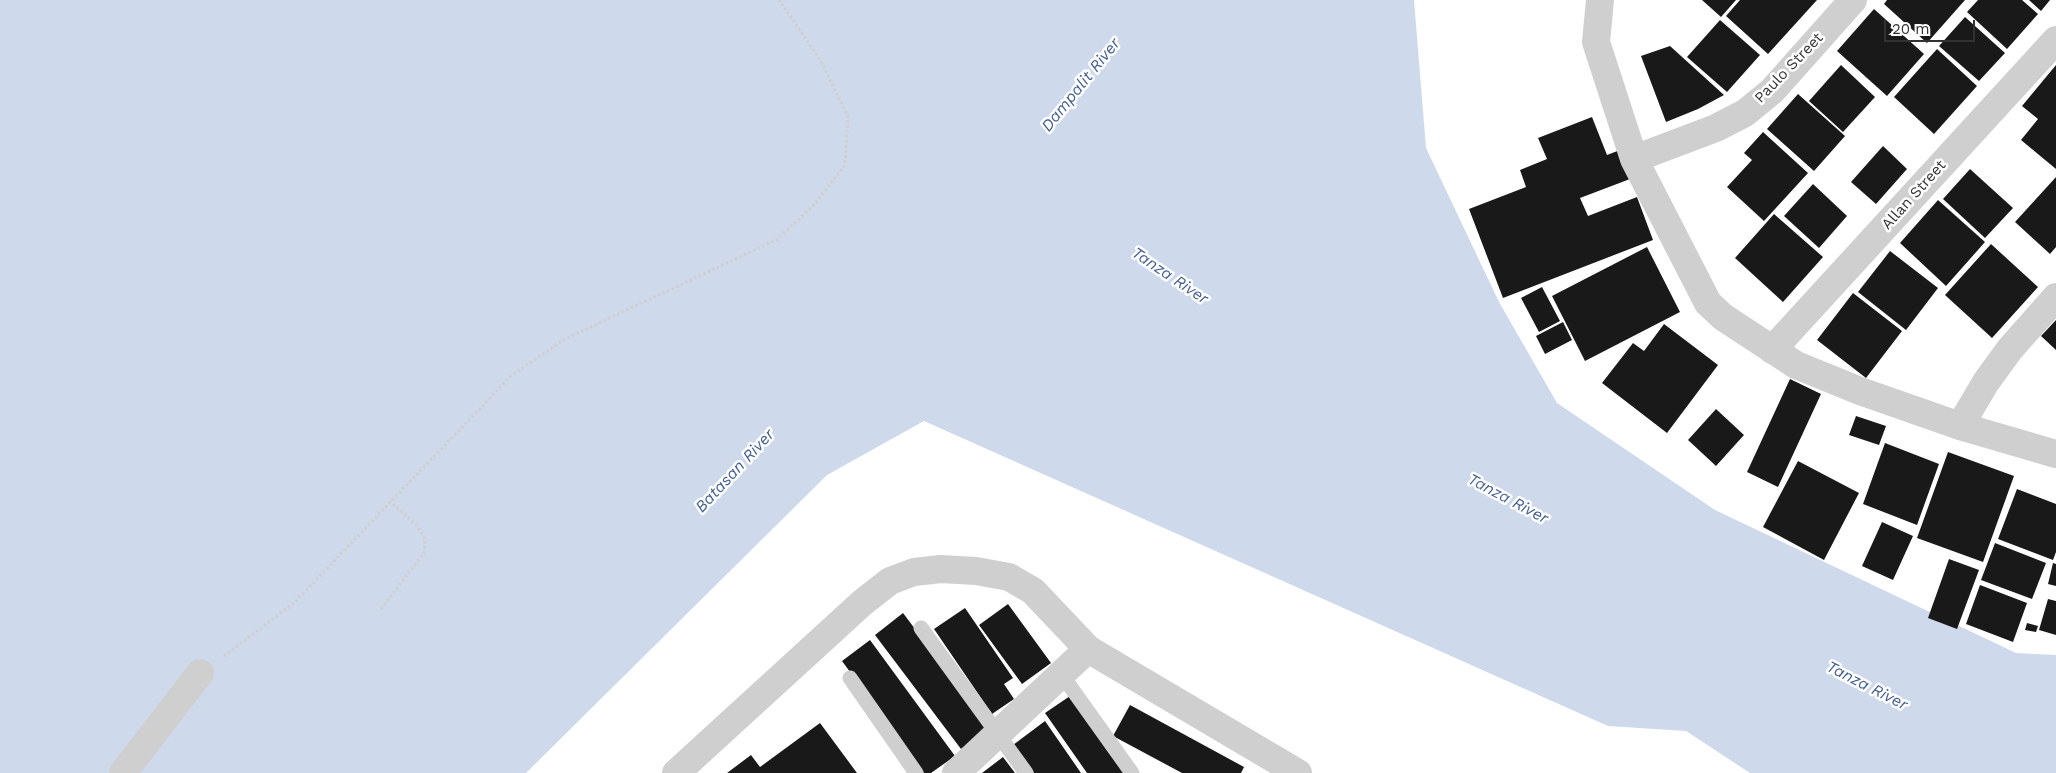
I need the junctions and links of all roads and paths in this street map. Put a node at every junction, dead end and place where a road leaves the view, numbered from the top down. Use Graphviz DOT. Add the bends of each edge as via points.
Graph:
graph roads {
  1 [pos="779,0"];
  2 [pos="1600,0"];
  3 [pos="1853,0"];
  4 [pos="2056,40"];
  5 [pos="1634,159"];
  6 [pos="2056,297"];
  7 [pos="1772,350"];
  8 [pos="1960,426"];
  9 [pos="2056,454"];
  10 [pos="390,500"];
  11 [pos="294,602"];
  12 [pos="381,609"];
  13 [pos="921,628"];
  14 [pos="1088,649"];
  15 [pos="200,674"];
  16 [pos="1062,675"];
  17 [pos="850,678"];
  18 [pos="999,733"];
  19 [pos="1288,771"];
  20 [pos="123,773"];
  21 [pos="676,773"];
  22 [pos="916,773"];
  23 [pos="956,773"];
  24 [pos="1026,773"];
  25 [pos="1132,773"];
  1 -- 10 [label="path" via="821,61 848,117 845,165 814,205 776,240 564,339 512,374"];
  2 -- 5 [label="street" via="1596,42"];
  3 -- 5 [label="street, Paulo Street" via="1772,91 1745,113 1716,128"];
  4 -- 7 [label="street, Allan Street"];
  5 -- 7 [label="street" via="1708,303"];
  6 -- 8 [label="street" via="2010,348"];
  7 -- 8 [label="street" via="1796,365 1860,391"];
  8 -- 9 [label="street"];
  10 -- 11 [label="path"];
  10 -- 12 [label="path" via="418,527 425,539 424,553"];
  13 -- 18 [label="lane"];
  14 -- 16 [label="street"];
  14 -- 19 [label="street"];
  14 -- 21 [label="street" via="1033,591 1009,577 941,569 914,572 890,581 862,603"];
  15 -- 20 [label="street"];
  16 -- 18 [label="street"];
  16 -- 25 [label="lane"];
  17 -- 22 [label="lane"];
  18 -- 23 [label="street"];
  18 -- 24 [label="lane"];
}
